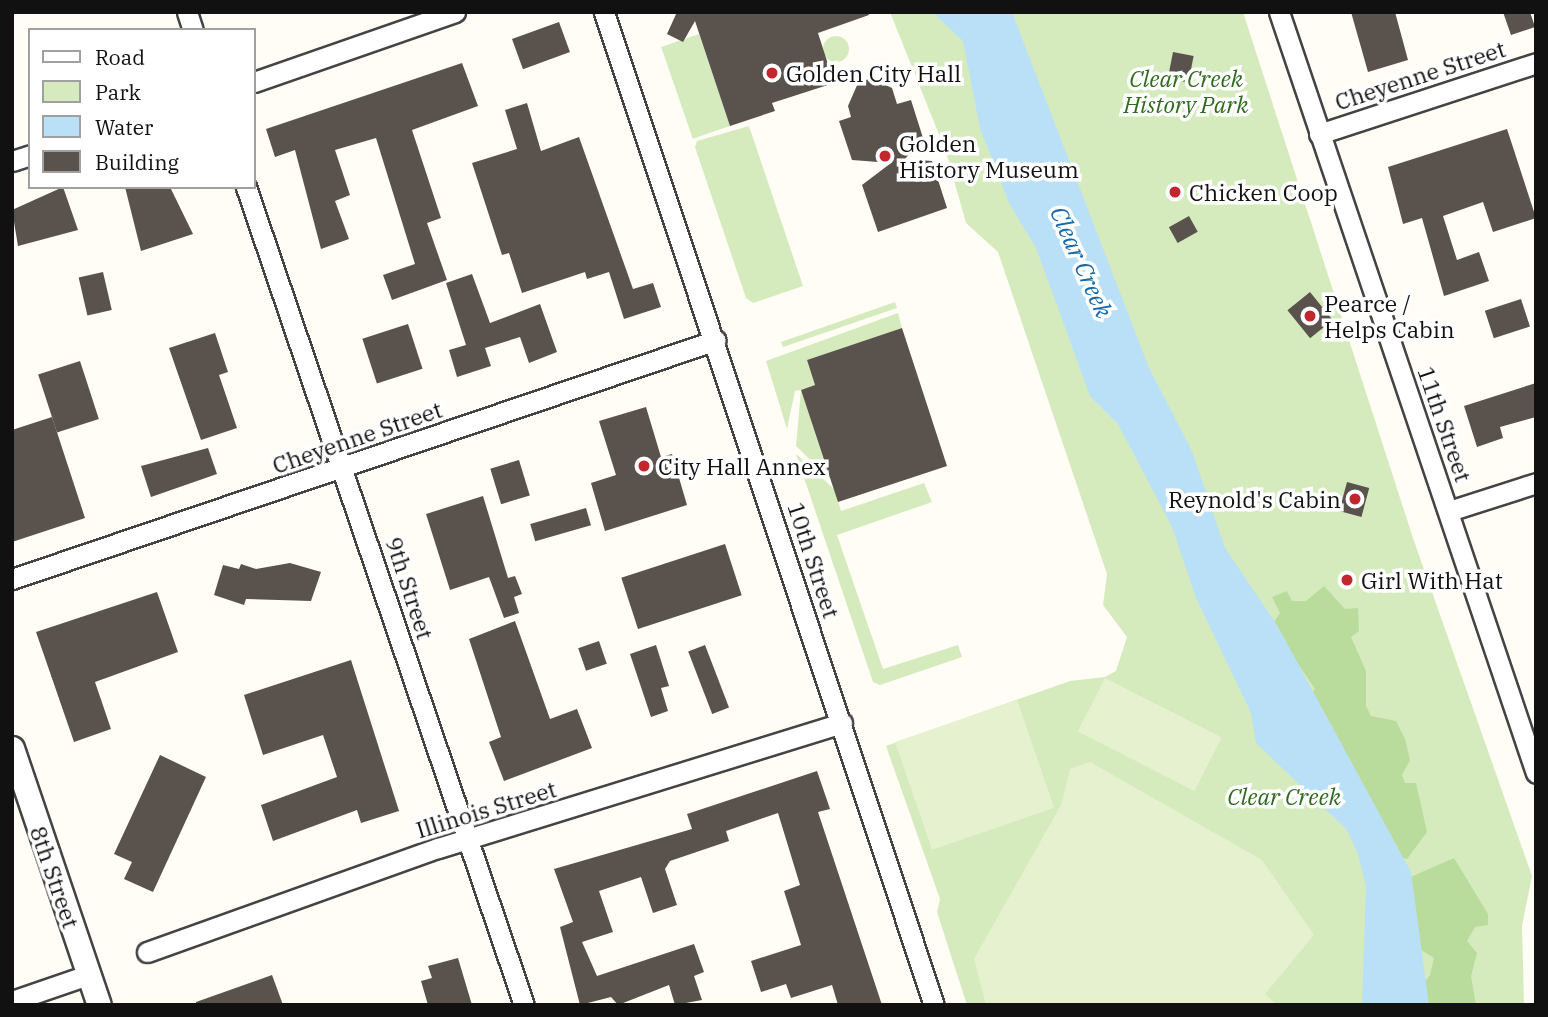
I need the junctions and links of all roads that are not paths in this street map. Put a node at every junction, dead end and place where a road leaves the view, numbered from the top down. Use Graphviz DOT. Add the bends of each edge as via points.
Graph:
graph roads {
  1 [pos="455,12"];
  2 [pos="604,12"];
  3 [pos="1279,12"];
  4 [pos="1536,63"];
  5 [pos="256,81"];
  6 [pos="1319,134"];
  7 [pos="247,189"];
  8 [pos="716,340"];
  9 [pos="345,468"];
  10 [pos="1536,483"];
  11 [pos="1449,511"];
  12 [pos="12,579"];
  13 [pos="842,723"];
  14 [pos="12,748"];
  15 [pos="1536,773"];
  16 [pos="469,840"];
  17 [pos="147,952"];
  18 [pos="88,975"];
  19 [pos="12,1001"];
  20 [pos="99,1005"];
  21 [pos="524,1005"];
  22 [pos="934,1005"];
  1 -- 5 [label="street"];
  2 -- 8 [label="street, 10th Street"];
  3 -- 6 [label="street, 11th Street"];
  4 -- 6 [label="street, Cheyenne Street"];
  6 -- 11 [label="street, 11th Street"];
  7 -- 9 [label="street, 9th Street"];
  8 -- 9 [label="street, Cheyenne Street"];
  8 -- 13 [label="street, 10th Street"];
  9 -- 12 [label="street, Cheyenne Street"];
  9 -- 16 [label="street, 9th Street"];
  10 -- 11 [label="street"];
  11 -- 15 [label="street, 11th Street"];
  13 -- 16 [label="street, Illinois Street"];
  13 -- 22 [label="street, 10th Street"];
  14 -- 18 [label="street, 8th Street"];
  16 -- 17 [label="street, Illinois Street"];
  16 -- 21 [label="street, 9th Street"];
  18 -- 19 [label="street"];
  18 -- 20 [label="street, 8th Street"];
}
